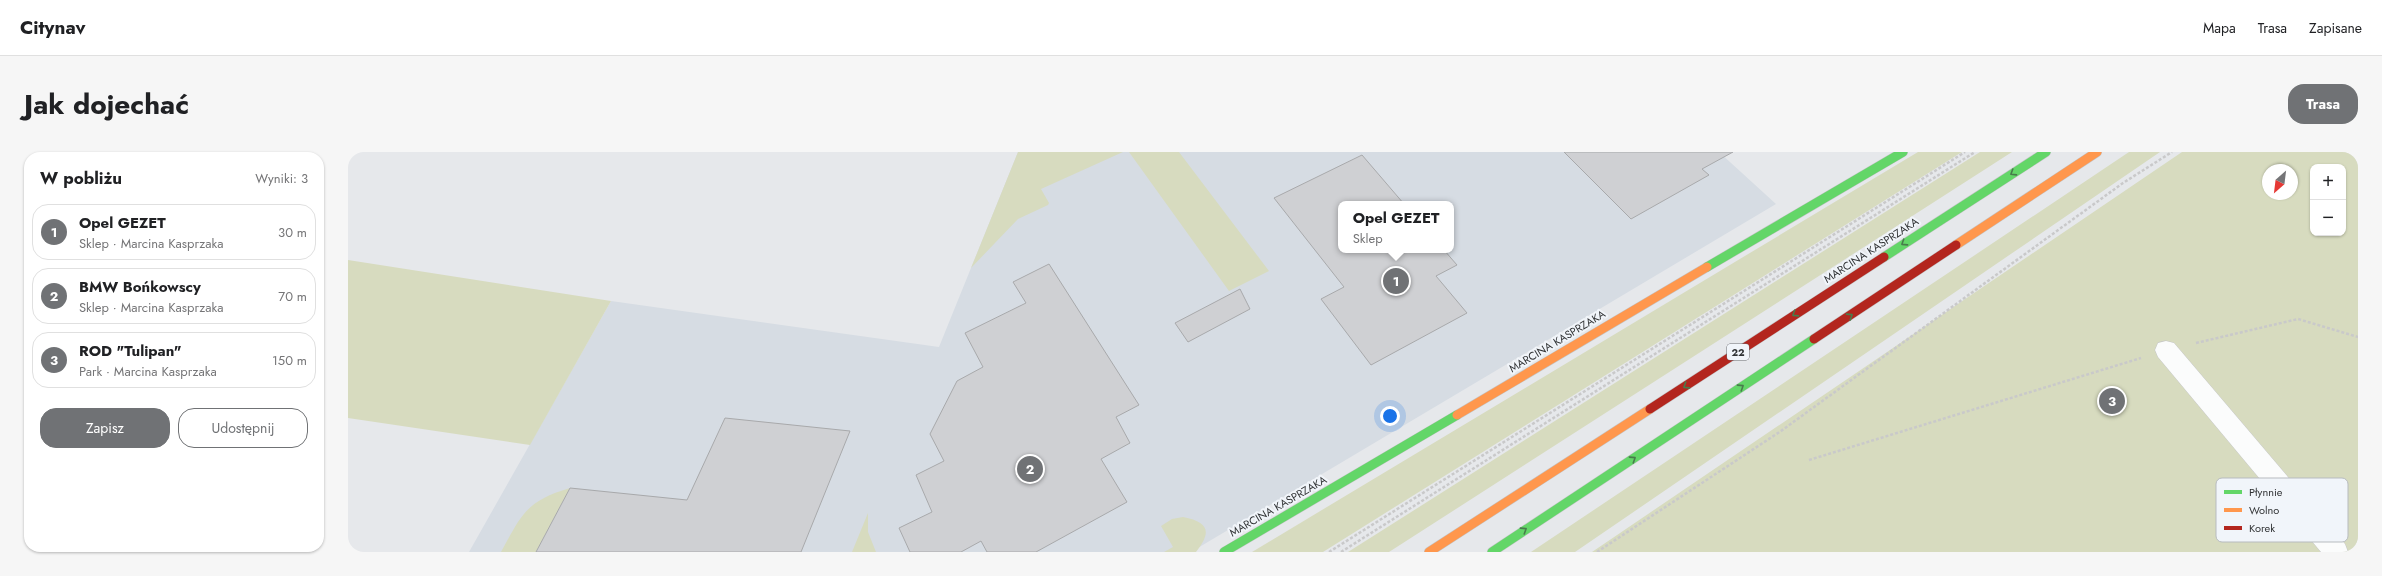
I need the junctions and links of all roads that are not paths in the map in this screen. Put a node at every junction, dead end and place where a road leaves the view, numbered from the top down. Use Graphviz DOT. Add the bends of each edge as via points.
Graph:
graph roads {
  1 [pos="1904,152"];
  2 [pos="2046,152"];
  3 [pos="2098,152"];
  4 [pos="2166,350"];
  5 [pos="2274,478"];
  6 [pos="2328,542"];
  7 [pos="1224,552"];
  8 [pos="1429,552"];
  9 [pos="1492,552"];
  10 [pos="2336,552"];
  1 -- 7 [label="main road, MARCINA KASPRZAKA"];
  2 -- 8 [label="main road, MARCINA KASPRZAKA / 22, one-way"];
  9 -- 3 [label="main road, one-way"];
  4 -- 5 [label="street"];
  6 -- 10 [label="street"];
}
